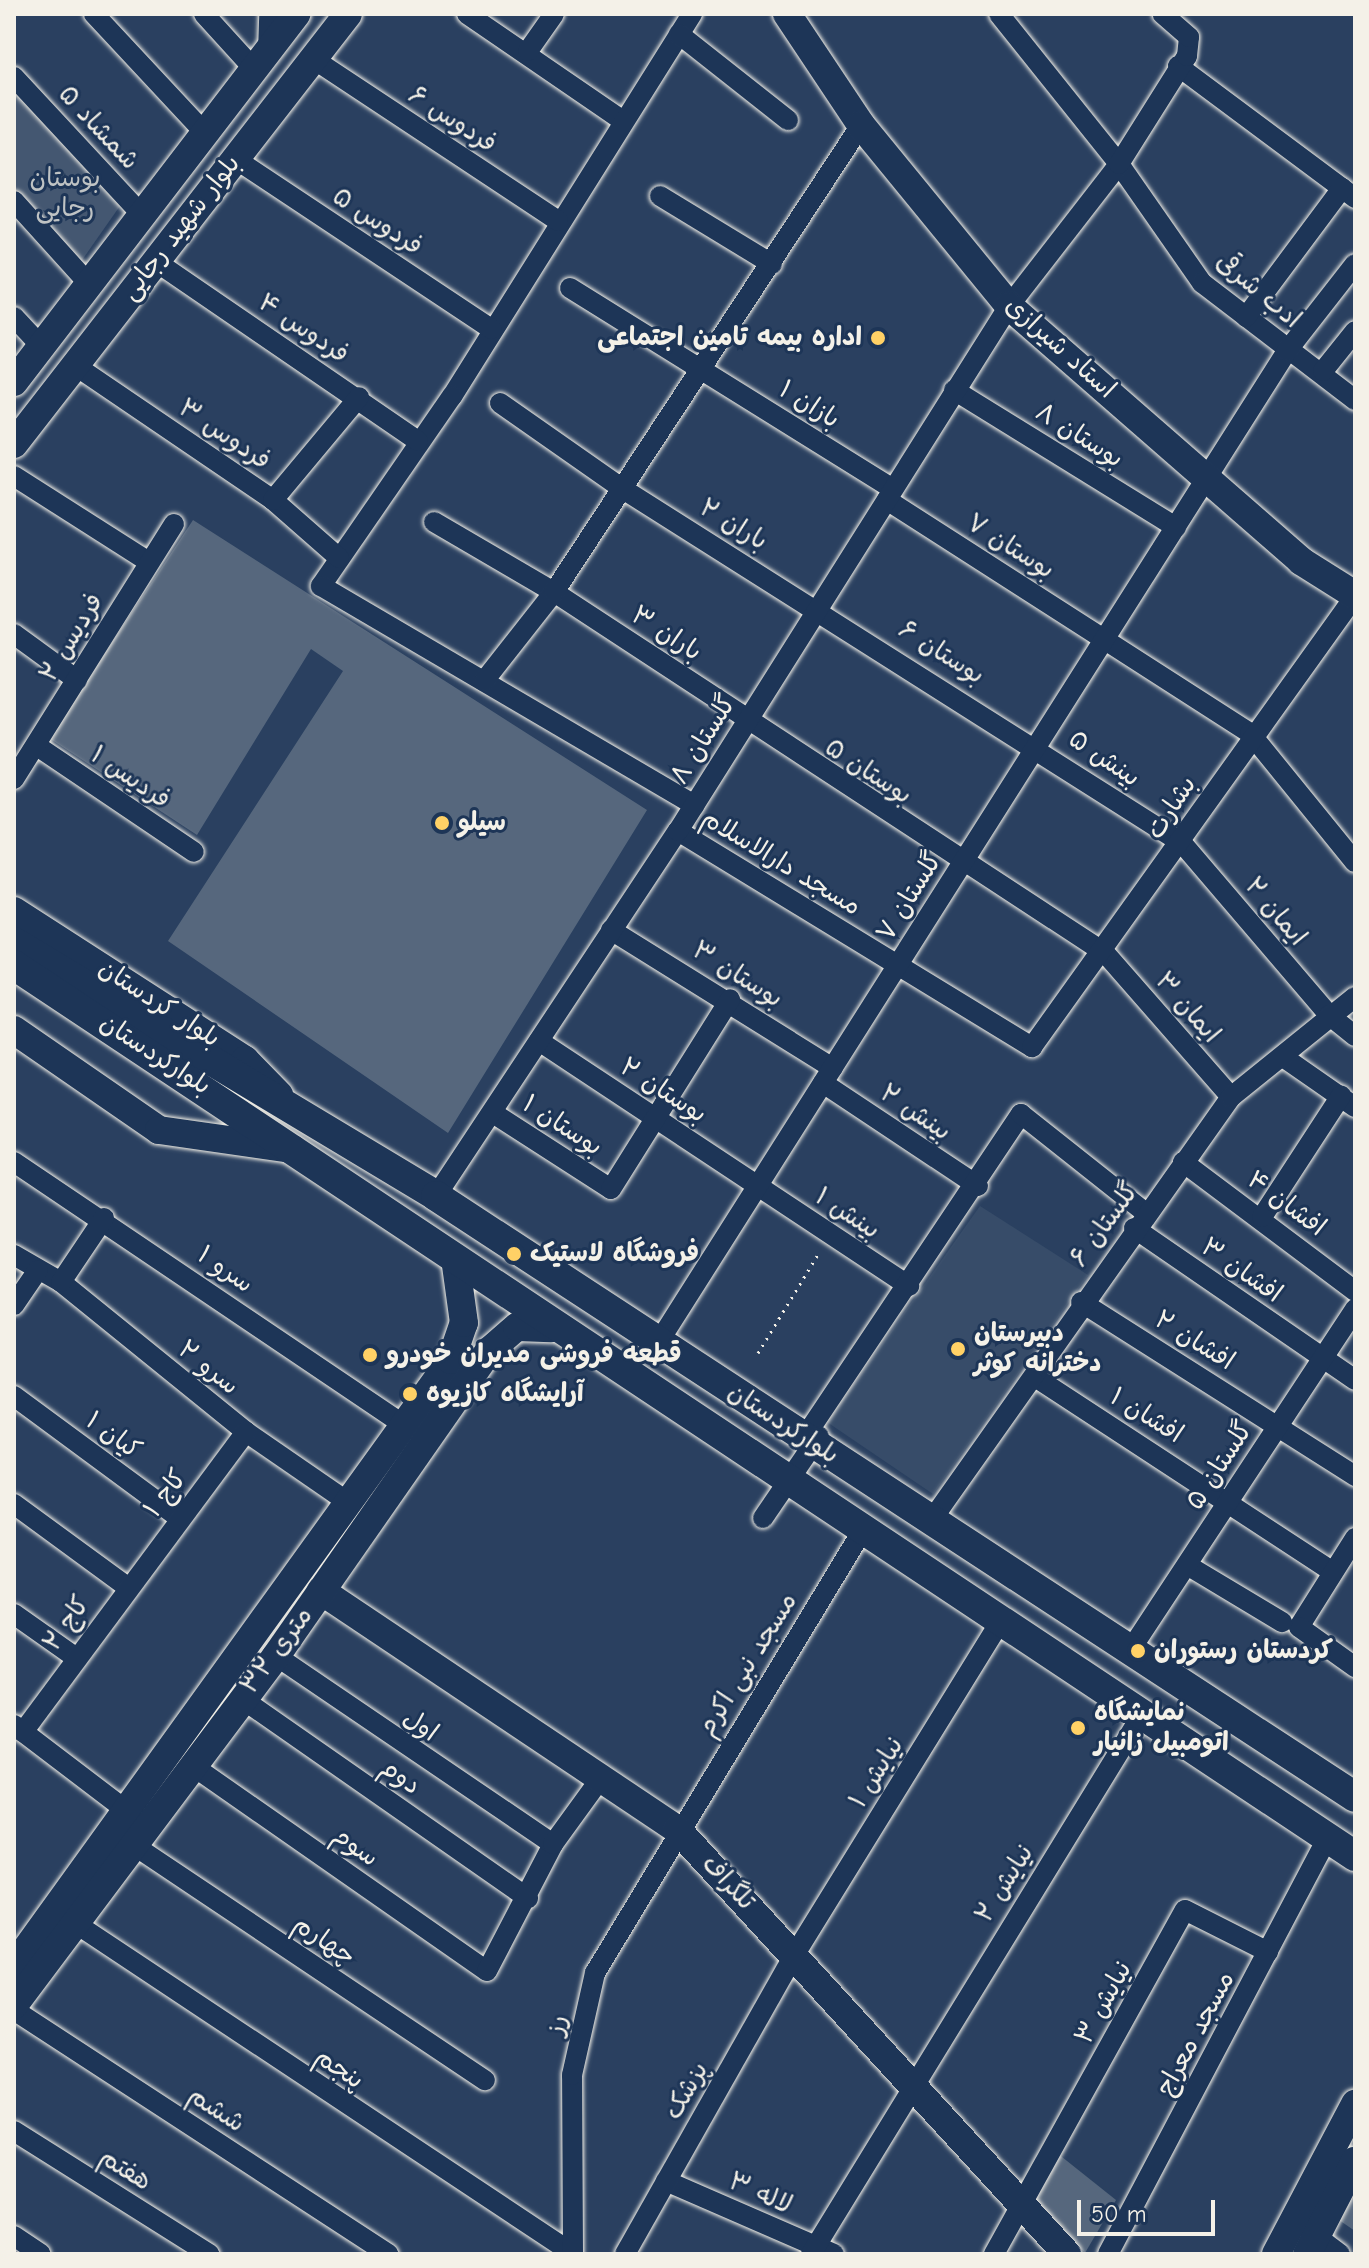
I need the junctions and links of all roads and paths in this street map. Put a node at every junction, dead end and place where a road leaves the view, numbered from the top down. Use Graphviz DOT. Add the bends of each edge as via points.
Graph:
graph roads {
  1 [pos="94,14"];
  2 [pos="204,14"];
  3 [pos="269,14"];
  4 [pos="296,14"];
  5 [pos="348,14"];
  6 [pos="467,14"];
  7 [pos="554,14"];
  8 [pos="691,14"];
  9 [pos="787,14"];
  10 [pos="999,14"];
  11 [pos="1163,14"];
  12 [pos="679,34"];
  13 [pos="528,51"];
  14 [pos="261,60"];
  15 [pos="318,62"];
  16 [pos="1178,66"];
  17 [pos="14,77"];
  18 [pos="622,120"];
  19 [pos="788,120"];
  20 [pos="861,125"];
  21 [pos="205,133"];
  22 [pos="234,158"];
  23 [pos="1119,164"];
  24 [pos="1348,193"];
  25 [pos="660,196"];
  26 [pos="14,201"];
  27 [pos="143,216"];
  28 [pos="558,221"];
  29 [pos="158,263"];
  30 [pos="772,264"];
  31 [pos="1355,264"];
  32 [pos="90,285"];
  33 [pos="570,288"];
  34 [pos="1009,306"];
  35 [pos="14,317"];
  36 [pos="1246,317"];
  37 [pos="491,329"];
  38 [pos="1355,331"];
  39 [pos="41,346"];
  40 [pos="1287,351"];
  41 [pos="73,364"];
  42 [pos="698,366"];
  43 [pos="1323,371"];
  44 [pos="14,382"];
  45 [pos="954,390"];
  46 [pos="359,397"];
  47 [pos="1355,400"];
  48 [pos="500,403"];
  49 [pos="418,441"];
  50 [pos="14,444"];
  51 [pos="14,476"];
  52 [pos="1207,479"];
  53 [pos="623,489"];
  54 [pos="890,494"];
  55 [pos="273,500"];
  56 [pos="434,522"];
  57 [pos="174,524"];
  58 [pos="1176,527"];
  59 [pos="339,558"];
  60 [pos="149,562"];
  61 [pos="554,592"];
  62 [pos="1355,596"];
  63 [pos="816,605"];
  64 [pos="14,634"];
  65 [pos="1106,638"];
  66 [pos="77,680"];
  67 [pos="484,681"];
  68 [pos="745,724"];
  69 [pos="1250,733"];
  70 [pos="1038,745"];
  71 [pos="37,746"];
  72 [pos="14,779"];
  73 [pos="694,805"];
  74 [pos="678,831"];
  75 [pos="1182,843"];
  76 [pos="194,852"];
  77 [pos="1355,862"];
  78 [pos="962,864"];
  79 [pos="14,911"];
  80 [pos="611,930"];
  81 [pos="14,942"];
  82 [pos="1105,953"];
  83 [pos="14,965"];
  84 [pos="898,965"];
  85 [pos="1355,997"];
  86 [pos="730,999"];
  87 [pos="1329,1015"];
  88 [pos="14,1030"];
  89 [pos="1355,1036"];
  90 [pos="539,1041"];
  91 [pos="1032,1047"];
  92 [pos="1286,1059"];
  93 [pos="828,1075"];
  94 [pos="1231,1097"];
  95 [pos="1348,1102"];
  96 [pos="293,1110"];
  97 [pos="493,1113"];
  98 [pos="656,1117"];
  99 [pos="293,1149"];
  100 [pos="14,1162"];
  101 [pos="1183,1162"];
  102 [pos="757,1186"];
  103 [pos="978,1186"];
  104 [pos="436,1196"];
  105 [pos="1262,1217"];
  106 [pos="104,1218"];
  107 [pos="1140,1221"];
  108 [pos="831,1234"];
  109 [pos="14,1255"];
  110 [pos="456,1265"];
  111 [pos="38,1270"];
  112 [pos="61,1282"];
  113 [pos="909,1286"];
  114 [pos="1355,1291"];
  115 [pos="1081,1302"];
  116 [pos="14,1305"];
  117 [pos="1355,1309"];
  118 [pos="551,1328"];
  119 [pos="658,1343"];
  120 [pos="758,1353"];
  121 [pos="1319,1356"];
  122 [pos="1035,1377"];
  123 [pos="1355,1380"];
  124 [pos="14,1396"];
  125 [pos="1279,1424"];
  126 [pos="404,1425"];
  127 [pos="246,1432"];
  128 [pos="816,1434"];
  129 [pos="1355,1476"];
  130 [pos="790,1480"];
  131 [pos="1229,1499"];
  132 [pos="348,1502"];
  133 [pos="14,1504"];
  134 [pos="763,1518"];
  135 [pos="933,1518"];
  136 [pos="181,1519"];
  137 [pos="864,1528"];
  138 [pos="1355,1538"];
  139 [pos="1187,1565"];
  140 [pos="1333,1572"];
  141 [pos="126,1586"];
  142 [pos="321,1591"];
  143 [pos="14,1614"];
  144 [pos="1002,1619"];
  145 [pos="1290,1624"];
  146 [pos="1129,1652"];
  147 [pos="276,1656"];
  148 [pos="75,1657"];
  149 [pos="1355,1667"];
  150 [pos="241,1698"];
  151 [pos="1143,1713"];
  152 [pos="18,1728"];
  153 [pos="193,1766"];
  154 [pos="601,1778"];
  155 [pos="1355,1797"];
  156 [pos="127,1811"];
  157 [pos="677,1829"];
  158 [pos="1328,1837"];
  159 [pos="545,1838"];
  160 [pos="135,1846"];
  161 [pos="1355,1856"];
  162 [pos="528,1898"];
  163 [pos="78,1925"];
  164 [pos="1268,1952"];
  165 [pos="795,1954"];
  166 [pos="14,1966"];
  167 [pos="14,2007"];
  168 [pos="485,2080"];
  169 [pos="912,2081"];
  170 [pos="1355,2104"];
  171 [pos="14,2131"];
  172 [pos="1355,2161"];
  173 [pos="666,2181"];
  174 [pos="1323,2196"];
  175 [pos="1022,2203"];
  176 [pos="14,2236"];
  177 [pos="1312,2245"];
  178 [pos="812,2250"];
  179 [pos="41,2254"];
  180 [pos="209,2254"];
  181 [pos="389,2254"];
  182 [pos="573,2254"];
  183 [pos="625,2254"];
  184 [pos="834,2254"];
  185 [pos="994,2254"];
  186 [pos="1067,2254"];
  187 [pos="1108,2254"];
  188 [pos="1276,2254"];
  189 [pos="1340,2254"];
  1 -- 21 [label="street"];
  2 -- 14 [label="street"];
  3 -- 14 [label="street"];
  4 -- 14 [label="street, بلوار شهید رجایی"];
  5 -- 15 [label="street, بلوار شهید رجایی"];
  6 -- 13 [label="street"];
  7 -- 13 [label="street"];
  8 -- 12 [label="street"];
  9 -- 20 [label="street, استاد شیرازی"];
  10 -- 23 [label="street, ادب شرقی"];
  11 -- 16 [label="street" via="1189,37"];
  12 -- 18 [label="street"];
  12 -- 19 [label="street"];
  13 -- 18 [label="street"];
  14 -- 21 [label="street, بلوار شهید رجایی"];
  15 -- 22 [label="street, بلوار شهید رجایی"];
  15 -- 28 [label="street, فردوس ۶"];
  16 -- 23 [label="street, گلستان ۸"];
  16 -- 24 [label="street"];
  17 -- 27 [label="street, شمشاد ۵"];
  18 -- 28 [label="street"];
  20 -- 30 [label="street"];
  20 -- 34 [label="street, استاد شیرازی"];
  21 -- 27 [label="street, بلوار شهید رجایی"];
  22 -- 29 [label="street, بلوار شهید رجایی"];
  22 -- 37 [label="street, فردوس ۵"];
  23 -- 34 [label="street, گلستان ۸"];
  23 -- 36 [label="street, ادب شرقی" via="1202,283"];
  24 -- 36 [label="street"];
  25 -- 30 [label="street"];
  26 -- 32 [label="street"];
  27 -- 32 [label="street, بلوار شهید رجایی"];
  28 -- 37 [label="street"];
  29 -- 41 [label="street, بلوار شهید رجایی"];
  29 -- 46 [label="street, فردوس ۴"];
  30 -- 42 [label="street"];
  31 -- 40 [label="street, گلستان ۷"];
  32 -- 39 [label="street, بلوار شهید رجایی"];
  33 -- 42 [label="street"];
  34 -- 45 [label="street, گلستان ۸"];
  34 -- 52 [label="street, استاد شیرازی"];
  35 -- 39 [label="street"];
  36 -- 40 [label="street, ادب شرقی"];
  37 -- 49 [label="street"];
  38 -- 43 [label="street"];
  39 -- 44 [label="street, بلوار شهید رجایی"];
  40 -- 43 [label="street, ادب شرقی"];
  40 -- 52 [label="street, گلستان ۷"];
  41 -- 50 [label="street, بلوار شهید رجایی"];
  41 -- 55 [label="street, فردوس ۳"];
  42 -- 53 [label="street"];
  42 -- 54 [label="street, بازان ۱"];
  43 -- 47 [label="street, ادب شرقی"];
  45 -- 54 [label="street, گلستان ۸"];
  45 -- 58 [label="street, بوستان ۸"];
  46 -- 49 [label="street, فردوس ۴"];
  46 -- 55 [label="street"];
  48 -- 53 [label="street"];
  49 -- 59 [label="street"];
  51 -- 60 [label="street"];
  52 -- 58 [label="street, گلستان ۷"];
  52 -- 62 [label="street, استاد شیرازی" via="1301,561"];
  53 -- 61 [label="street"];
  53 -- 63 [label="street, باران ۲"];
  54 -- 63 [label="street, گلستان ۸"];
  54 -- 65 [label="street, بوستان ۷"];
  55 -- 59 [label="street, فردوس ۳"];
  56 -- 61 [label="street"];
  57 -- 60 [label="street, فردیس ۲"];
  58 -- 65 [label="street, گلستان ۷"];
  59 -- 67 [label="street" via="321,586"];
  60 -- 66 [label="street, فردیس ۲"];
  61 -- 67 [label="street"];
  61 -- 68 [label="street, باران ۳" via="731,707"];
  62 -- 69 [label="street, بشارت"];
  63 -- 68 [label="street, گلستان ۸"];
  63 -- 70 [label="street, بوستان ۶"];
  64 -- 66 [label="street"];
  65 -- 69 [label="street, بوستان ۷"];
  65 -- 70 [label="street, گلستان ۷"];
  66 -- 71 [label="street, فردیس ۲"];
  67 -- 73 [label="street"];
  68 -- 73 [label="street, گلستان ۸"];
  68 -- 78 [label="street, بوستان ۵"];
  69 -- 75 [label="street, بشارت"];
  69 -- 77 [label="street, بوستان ۷"];
  70 -- 75 [label="street, بینش ۵"];
  70 -- 78 [label="street, گلستان ۷"];
  71 -- 72 [label="street, فردیس ۲"];
  71 -- 76 [label="street, فردیس ۱"];
  73 -- 74 [label="street, گلستان ۸"];
  74 -- 80 [label="street, گلستان ۸"];
  74 -- 84 [label="street, مسجد دارالاسلام"];
  75 -- 82 [label="street, بشارت"];
  75 -- 87 [label="street, ایمان ۲"];
  78 -- 82 [label="street, بوستان ۵"];
  78 -- 84 [label="street, گلستان ۷"];
  79 -- 96 [label="street, بلوار کردستان" via="245,1060"];
  80 -- 86 [label="street, بوستان ۳"];
  80 -- 90 [label="street, گلستان ۸"];
  81 -- 96 [label="main road, بلوارکردستان"];
  82 -- 91 [label="street, بشارت"];
  82 -- 94 [label="street, ایمان ۳"];
  83 -- 99 [label="main road, بلوارکردستان"];
  84 -- 91 [label="street, مسجد دارالاسلام"];
  84 -- 93 [label="street, گلستان ۷"];
  85 -- 87 [label="street, گلستان ۶"];
  86 -- 93 [label="street, بوستان ۳"];
  86 -- 98 [label="street"];
  87 -- 89 [label="street, ایمان ۲"];
  87 -- 92 [label="street, گلستان ۶"];
  88 -- 99 [label="street, بلوارکردستان" via="159,1130"];
  90 -- 97 [label="street, گلستان ۸"];
  90 -- 98 [label="street, بوستان ۲"];
  92 -- 94 [label="street, گلستان ۶"];
  92 -- 95 [label="street"];
  93 -- 102 [label="street, گلستان ۷"];
  93 -- 103 [label="street, بینش ۲"];
  94 -- 101 [label="street, گلستان ۶"];
  95 -- 105 [label="street"];
  96 -- 104 [label="main road, بلوارکردستان"];
  97 -- 98 [label="street, بوستان ۱" via="611,1189"];
  97 -- 104 [label="street, گلستان ۸"];
  98 -- 102 [label="street, بوستان ۲"];
  99 -- 110 [label="main road, بلوارکردستان"];
  100 -- 106 [label="street, سرو ۱"];
  101 -- 105 [label="street, افشان ۴"];
  101 -- 107 [label="street, گلستان ۶"];
  102 -- 108 [label="street, بینش ۱"];
  102 -- 119 [label="street, گلستان ۷"];
  103 -- 107 [label="street, افشان ۳" via="1021,1114"];
  103 -- 113 [label="street"];
  104 -- 119 [label="main road, بلوارکردستان"];
  105 -- 114 [label="street, افشان ۴"];
  106 -- 112 [label="street"];
  106 -- 126 [label="street, سرو ۱"];
  107 -- 115 [label="street, گلستان ۶"];
  107 -- 121 [label="street, افشان ۳"];
  108 -- 113 [label="street, بینش ۱"];
  108 -- 120 [label="path"];
  109 -- 111 [label="street, سرو ۲"];
  110 -- 118 [label="main road, بلوارکردستان"];
  110 -- 126 [label="street, ۳۲ متری" via="464,1323 451,1360"];
  111 -- 112 [label="street, سرو ۲"];
  111 -- 116 [label="street"];
  112 -- 127 [label="street, سرو ۲"];
  113 -- 128 [label="street"];
  115 -- 122 [label="street, گلستان ۶"];
  115 -- 125 [label="street, افشان ۲"];
  117 -- 121 [label="street, گلستان ۵"];
  118 -- 130 [label="main road, بلوارکردستان"];
  118 -- 142 [label="street, ۳۲ متری" via="517,1327 489,1351"];
  119 -- 128 [label="main road, بلوارکردستان"];
  121 -- 123 [label="street, افشان ۳"];
  121 -- 125 [label="street, گلستان ۵"];
  122 -- 131 [label="street, افشان ۱"];
  122 -- 135 [label="street, گلستان ۶"];
  124 -- 136 [label="street, کیان ۱"];
  125 -- 129 [label="street, افشان ۲"];
  125 -- 131 [label="street, گلستان ۵"];
  126 -- 132 [label="street, ۳۲ متری"];
  127 -- 132 [label="street, سرو ۲"];
  127 -- 136 [label="street, کاج ۱"];
  128 -- 130 [label="street"];
  128 -- 135 [label="main road, بلوارکردستان"];
  130 -- 134 [label="street"];
  130 -- 137 [label="main road, بلوارکردستان"];
  131 -- 139 [label="street, گلستان ۵"];
  131 -- 140 [label="street, افشان ۱"];
  132 -- 156 [label="street, ۳۲ متری"];
  133 -- 141 [label="street"];
  135 -- 146 [label="main road, بلوارکردستان"];
  136 -- 141 [label="street, کاج ۱"];
  137 -- 144 [label="main road, بلوارکردستان"];
  137 -- 157 [label="street, مسجد نبی اکرم"];
  138 -- 140 [label="street"];
  139 -- 145 [label="street"];
  139 -- 146 [label="street, گلستان ۵"];
  140 -- 145 [label="street"];
  141 -- 148 [label="street, کاج ۲"];
  142 -- 147 [label="street, ۳۲ متری"];
  142 -- 154 [label="street, تلگراف"];
  143 -- 148 [label="street"];
  144 -- 151 [label="main road, بلوارکردستان"];
  144 -- 165 [label="street, نیایش ۱"];
  145 -- 149 [label="street"];
  146 -- 155 [label="main road, بلوارکردستان"];
  147 -- 150 [label="street, ۳۲ متری"];
  147 -- 159 [label="street, اول"];
  148 -- 152 [label="street, کاج ۲"];
  150 -- 153 [label="street, ۳۲ متری"];
  150 -- 162 [label="street, دوم"];
  151 -- 158 [label="main road, بلوارکردستان"];
  151 -- 169 [label="street, نیایش ۲"];
  152 -- 156 [label="street"];
  153 -- 160 [label="street, ۳۲ متری"];
  153 -- 162 [label="street, سوم" via="487,1971"];
  154 -- 157 [label="street, تلگراف"];
  154 -- 159 [label="street"];
  156 -- 166 [label="street, ۳۲ متری"];
  157 -- 165 [label="street, تلگراف"];
  157 -- 182 [label="street, رز" via="595,1973 572,2075"];
  158 -- 161 [label="main road, بلوارکردستان"];
  158 -- 164 [label="street, مسجد معراج"];
  159 -- 162 [label="street"];
  160 -- 163 [label="street, ۳۲ متری"];
  160 -- 168 [label="street, چهارم"];
  163 -- 167 [label="street, ۳۲ متری"];
  163 -- 182 [label="street, پنجم"];
  164 -- 175 [label="street, نیایش ۳" via="1185,1910"];
  164 -- 187 [label="street, مسجد معراج"];
  165 -- 169 [label="street, تلگراف"];
  165 -- 173 [label="street, پزشک"];
  167 -- 181 [label="street, ششم"];
  169 -- 175 [label="street, تلگراف"];
  169 -- 178 [label="street, نیایش ۲"];
  170 -- 174 [label="street"];
  171 -- 180 [label="street, هفتم"];
  172 -- 174 [label="street"];
  173 -- 178 [label="street, لاله ۳"];
  173 -- 183 [label="street, پزشک"];
  174 -- 177 [label="street"];
  174 -- 188 [label="street"];
  175 -- 185 [label="street"];
  175 -- 186 [label="street, تلگراف"];
  176 -- 179 [label="street"];
  177 -- 189 [label="street"];
  178 -- 184 [label="street, لاله ۳"];
}
